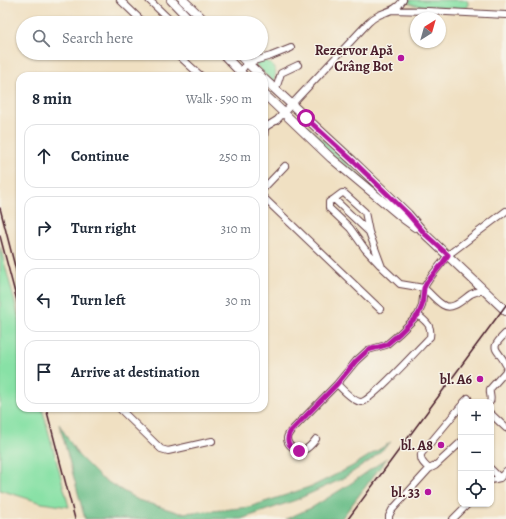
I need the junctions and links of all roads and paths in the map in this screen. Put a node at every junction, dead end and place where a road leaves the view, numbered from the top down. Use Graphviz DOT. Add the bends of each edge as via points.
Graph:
graph roads {
  1 [pos="120,0"];
  2 [pos="149,0"];
  3 [pos="171,0"];
  4 [pos="183,0"];
  5 [pos="403,1"];
  6 [pos="392,10"];
  7 [pos="406,10"];
  8 [pos="506,15"];
  9 [pos="137,16"];
  10 [pos="166,16"];
  11 [pos="186,16"];
  12 [pos="200,16"];
  13 [pos="291,48"];
  14 [pos="268,57"];
  15 [pos="184,60"];
  16 [pos="228,60"];
  17 [pos="245,60"];
  18 [pos="258,60"];
  19 [pos="248,63"];
  20 [pos="298,65"];
  21 [pos="197,72"];
  22 [pos="238,72"];
  23 [pos="243,72"];
  24 [pos="257,72"];
  25 [pos="268,82"];
  26 [pos="276,89"];
  27 [pos="268,98"];
  28 [pos="291,104"];
  29 [pos="283,113"];
  30 [pos="268,126"];
  31 [pos="286,166"];
  32 [pos="268,184"];
  33 [pos="334,199"];
  34 [pos="268,202"];
  35 [pos="506,211"];
  36 [pos="369,232"];
  37 [pos="426,235"];
  38 [pos="448,255"];
  39 [pos="382,267"];
  40 [pos="424,288"];
  41 [pos="483,290"];
  42 [pos="380,309"];
  43 [pos="506,312"];
  44 [pos="418,315"];
  45 [pos="506,333"];
  46 [pos="506,365"];
  47 [pos="506,371"];
  48 [pos="337,384"];
  49 [pos="491,399"];
  50 [pos="458,410"];
  51 [pos="123,412"];
  52 [pos="494,417"];
  53 [pos="506,428"];
  54 [pos="316,439"];
  55 [pos="212,440"];
  56 [pos="458,445"];
  57 [pos="429,469"];
  58 [pos="493,471"];
  59 [pos="506,472"];
  60 [pos="500,478"];
  61 [pos="494,479"];
  62 [pos="465,507"];
  63 [pos="389,519"];
  64 [pos="453,519"];
  1 -- 9 [label="street"];
  2 -- 10 [label="street"];
  3 -- 11 [label="main road"];
  4 -- 12 [label="main road"];
  5 -- 6 [label="street"];
  5 -- 7 [label="street"];
  6 -- 7 [label="street"];
  6 -- 28 [label="street" via="368,23"];
  7 -- 8 [label="street"];
  13 -- 14 [label="street"];
  15 -- 21 [label="street"];
  16 -- 22 [label="main road"];
  17 -- 19 [label="main road"];
  18 -- 19 [label="street"];
  19 -- 23 [label="street"];
  19 -- 24 [label="main road"];
  20 -- 26 [label="street" via="281,73"];
  25 -- 26 [label="main road"];
  26 -- 28 [label="main road"];
  27 -- 29 [label="main road"];
  28 -- 29 [label="street"];
  28 -- 37 [label="main road" via="408,214"];
  29 -- 30 [label="street"];
  29 -- 37 [label="main road" via="331,158"];
  31 -- 32 [label="street"];
  33 -- 36 [label="street"];
  33 -- 36 [label="street" via="345,193 365,212"];
  33 -- 39 [label="street" via="329,202 329,208 350,228"];
  34 -- 42 [label="street"];
  35 -- 38 [label="street"];
  36 -- 39 [label="street"];
  37 -- 38 [label="main road"];
  38 -- 40 [label="street"];
  38 -- 41 [label="main road"];
  39 -- 40 [label="street" via="400,284"];
  40 -- 41 [label="street" via="440,303 449,307"];
  40 -- 44 [label="street"];
  41 -- 43 [label="main road"];
  44 -- 48 [label="street" via="386,345 368,350"];
  44 -- 48 [label="street" via="428,324 431,330 430,337 366,401 356,401"];
  45 -- 46 [label="street" via="498,340 496,350"];
  47 -- 49 [label="street" via="490,390"];
  48 -- 54 [label="street" via="287,437 288,443 299,451 310,446"];
  50 -- 57 [label="street" via="421,454 422,461"];
  51 -- 55 [label="street" via="161,449 168,451"];
  52 -- 53 [label="street"];
  56 -- 57 [label="street"];
  57 -- 63 [label="street" via="392,510"];
  58 -- 60 [label="street"];
  59 -- 60 [label="street"];
  60 -- 61 [label="street"];
  62 -- 64 [label="street"];
}
